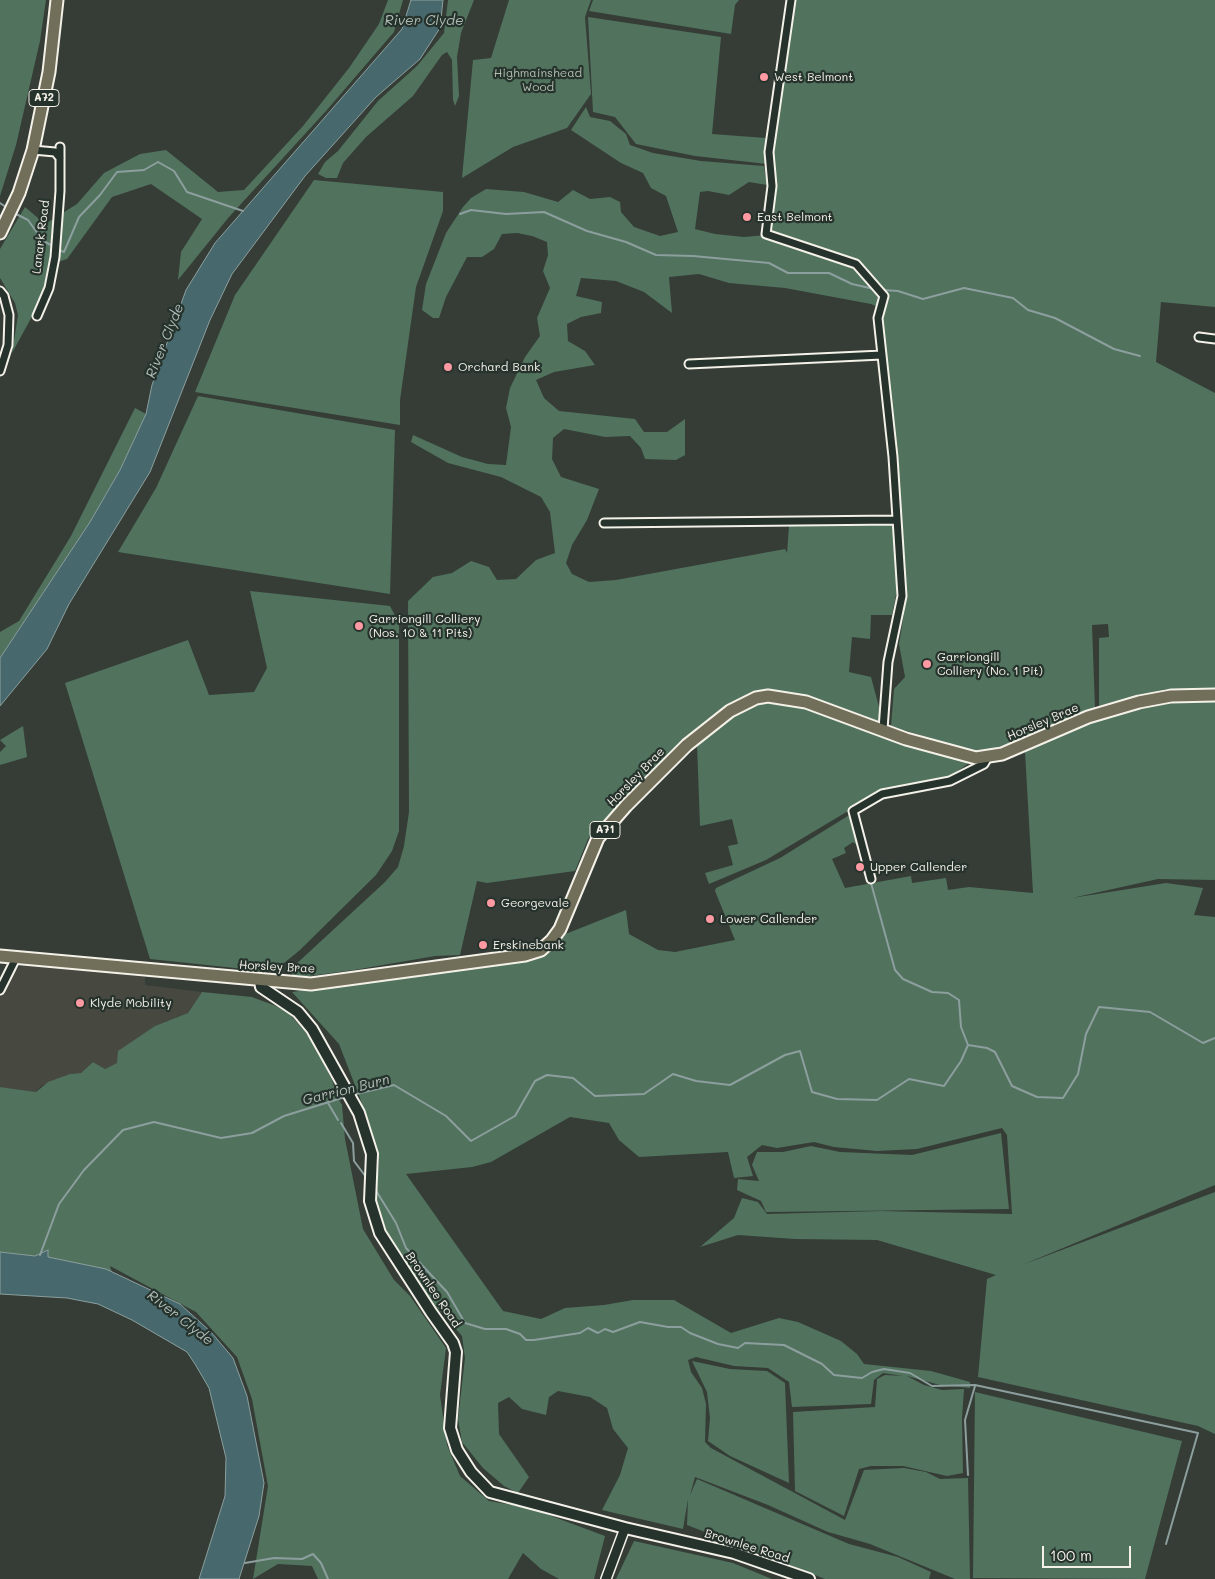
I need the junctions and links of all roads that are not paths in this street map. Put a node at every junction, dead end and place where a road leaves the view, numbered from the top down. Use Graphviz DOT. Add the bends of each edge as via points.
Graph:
graph roads {
  1 [pos="57,0"];
  2 [pos="792,0"];
  3 [pos="60,147"];
  4 [pos="33,150"];
  5 [pos="60,158"];
  6 [pos="3,228"];
  7 [pos="0,291"];
  8 [pos="37,316"];
  9 [pos="1199,337"];
  10 [pos="1215,340"];
  11 [pos="882,355"];
  12 [pos="689,364"];
  13 [pos="0,371"];
  14 [pos="895,520"];
  15 [pos="604,523"];
  16 [pos="1215,695"];
  17 [pos="883,730"];
  18 [pos="988,757"];
  19 [pos="871,879"];
  20 [pos="0,956"];
  21 [pos="16,958"];
  22 [pos="260,981"];
  23 [pos="0,990"];
  24 [pos="625,1528"];
  25 [pos="606,1579"];
  26 [pos="808,1579"];
  1 -- 4 [label="main road, A72" via="46,88"];
  2 -- 11 [label="street" via="769,152 772,186 766,234 856,264 884,296 878,318"];
  3 -- 5 [label="street, Lanark Road"];
  4 -- 5 [label="street" via="55,152"];
  4 -- 6 [label="main road, A72"];
  5 -- 8 [label="street, Lanark Road" via="58,232 49,288"];
  7 -- 13 [label="street" via="8,315 8,345"];
  9 -- 10 [label="street"];
  11 -- 12 [label="street"];
  11 -- 14 [label="street" via="893,457"];
  14 -- 15 [label="street"];
  14 -- 17 [label="street" via="902,596 888,662"];
  16 -- 18 [label="main road, Horsley Brae / A71" via="1171,696 1098,713 1023,746"];
  17 -- 18 [label="main road, Horsley Brae / A71" via="962,756"];
  17 -- 22 [label="main road, Horsley Brae / A71" via="787,698 768,696 743,703 687,745 598,838 560,929 541,950 340,982"];
  18 -- 19 [label="street" via="984,764 950,782 882,794 853,811"];
  20 -- 21 [label="main road, Horsley Brae / A71"];
  21 -- 22 [label="main road, Horsley Brae / A71"];
  21 -- 23 [label="street"];
  22 -- 24 [label="main road, Brownlee Road" via="261,987 298,1012 312,1029 366,1132 372,1154 370,1201 380,1233 454,1342 450,1428 466,1465 490,1492"];
  24 -- 25 [label="street"];
  24 -- 26 [label="main road, Brownlee Road" via="734,1553"];
}
